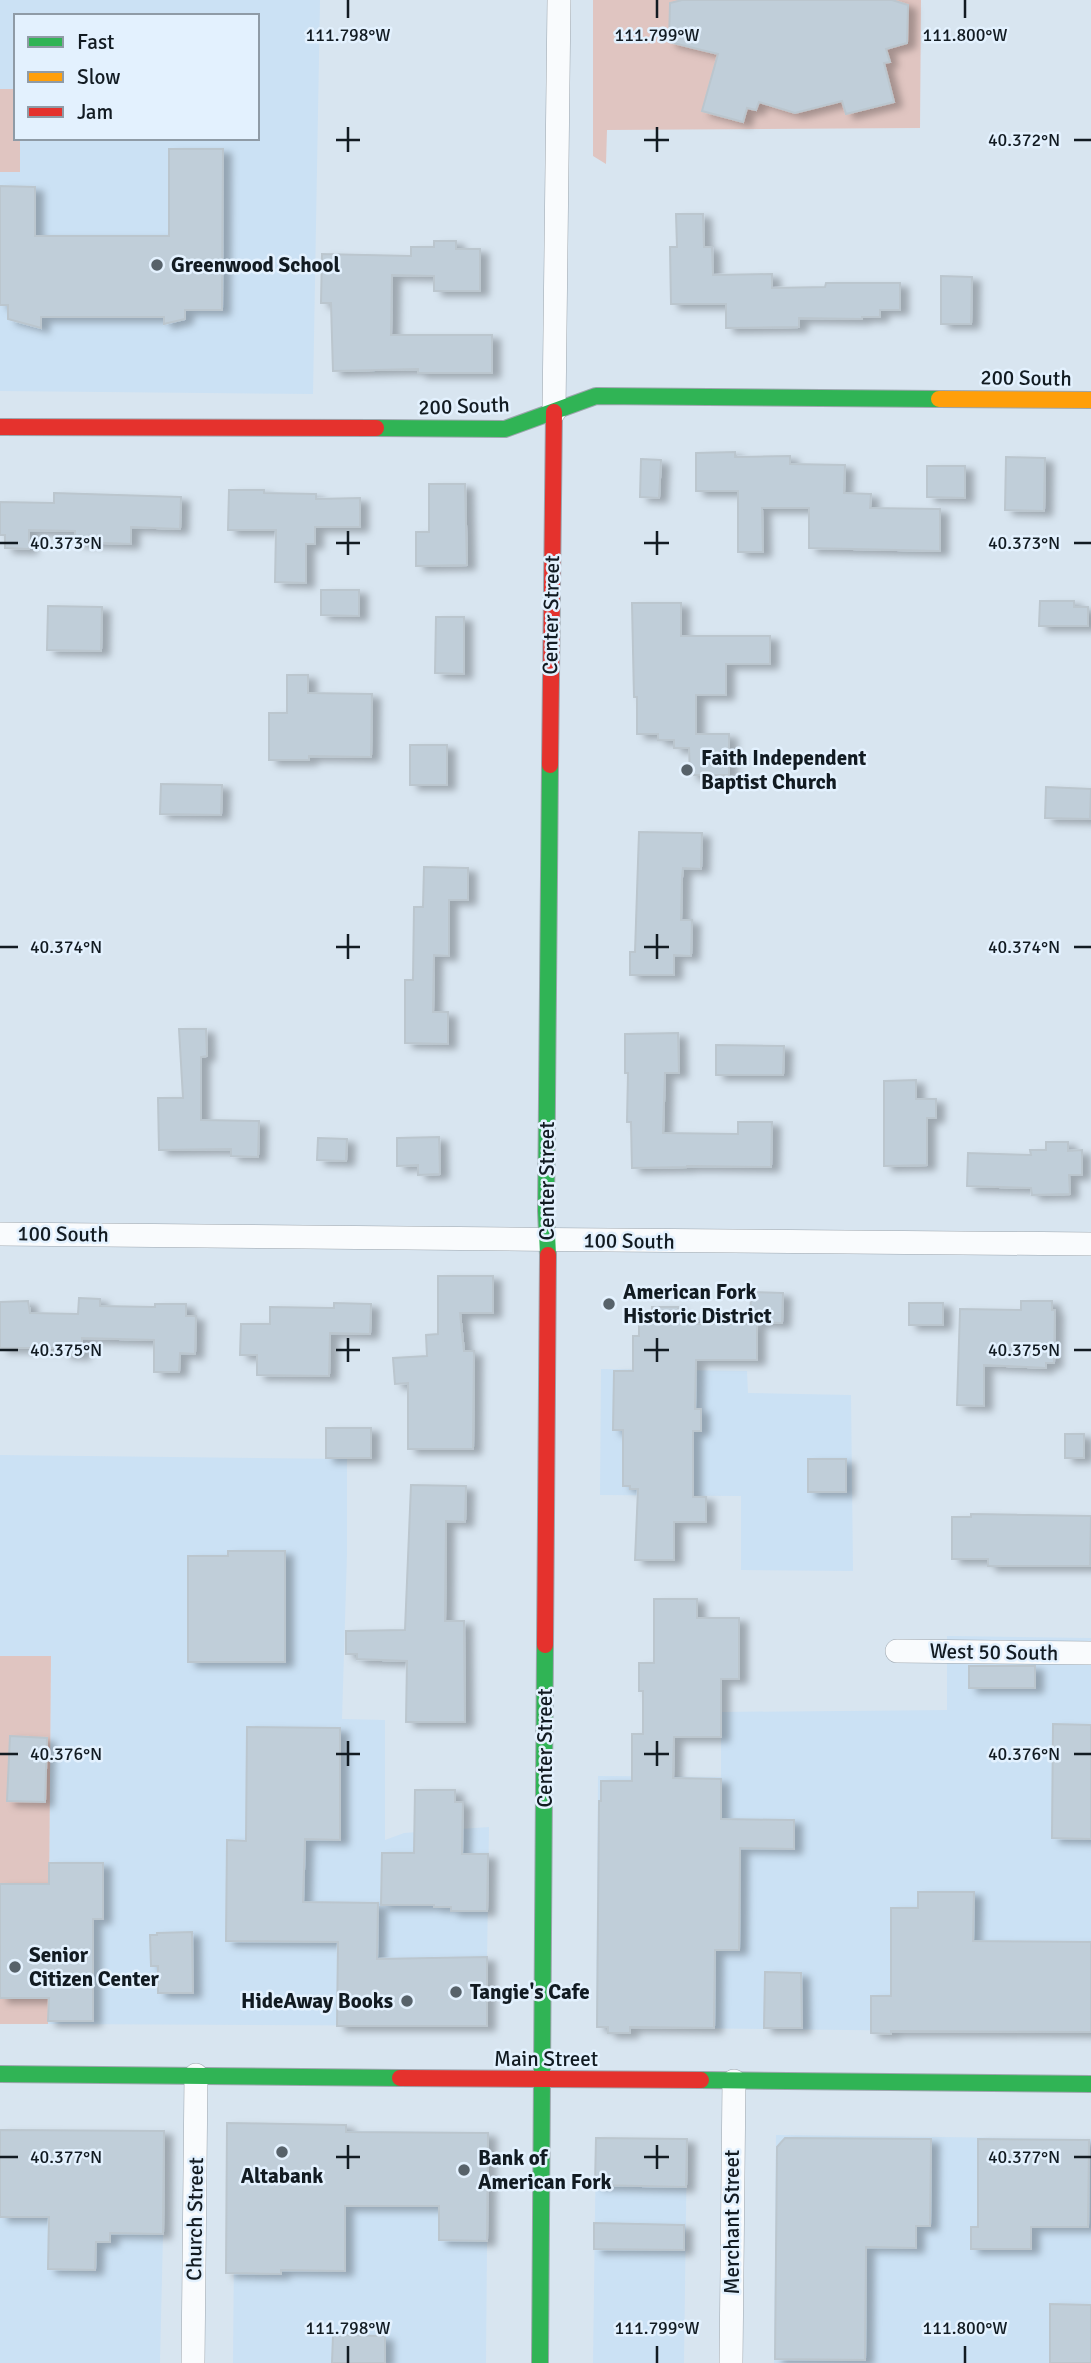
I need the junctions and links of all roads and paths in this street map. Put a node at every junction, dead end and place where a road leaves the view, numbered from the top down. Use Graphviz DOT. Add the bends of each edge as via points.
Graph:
graph roads {
  1 [pos="559,0"];
  2 [pos="1091,400"];
  3 [pos="554,412"];
  4 [pos="0,427"];
  5 [pos="0,1234"];
  6 [pos="547,1240"];
  7 [pos="1091,1244"];
  8 [pos="897,1651"];
  9 [pos="1091,1653"];
  10 [pos="0,2074"];
  11 [pos="196,2075"];
  12 [pos="542,2080"];
  13 [pos="734,2081"];
  14 [pos="1091,2084"];
  15 [pos="193,2363"];
  16 [pos="540,2363"];
  17 [pos="731,2363"];
  1 -- 3 [label="street, Center Street"];
  2 -- 3 [label="street, 200 South" via="596,396"];
  3 -- 4 [label="street, 200 South" via="505,429"];
  3 -- 6 [label="street, Center Street"];
  5 -- 6 [label="street, 100 South"];
  6 -- 7 [label="street, 100 South"];
  6 -- 12 [label="street, Center Street"];
  8 -- 9 [label="street, West 50 South"];
  10 -- 11 [label="street, Main Street"];
  11 -- 12 [label="street, Main Street"];
  11 -- 15 [label="street, Church Street"];
  12 -- 13 [label="street, Main Street"];
  12 -- 16 [label="street, Center Street"];
  13 -- 14 [label="street, Main Street"];
  13 -- 17 [label="street, Merchant Street"];
}
